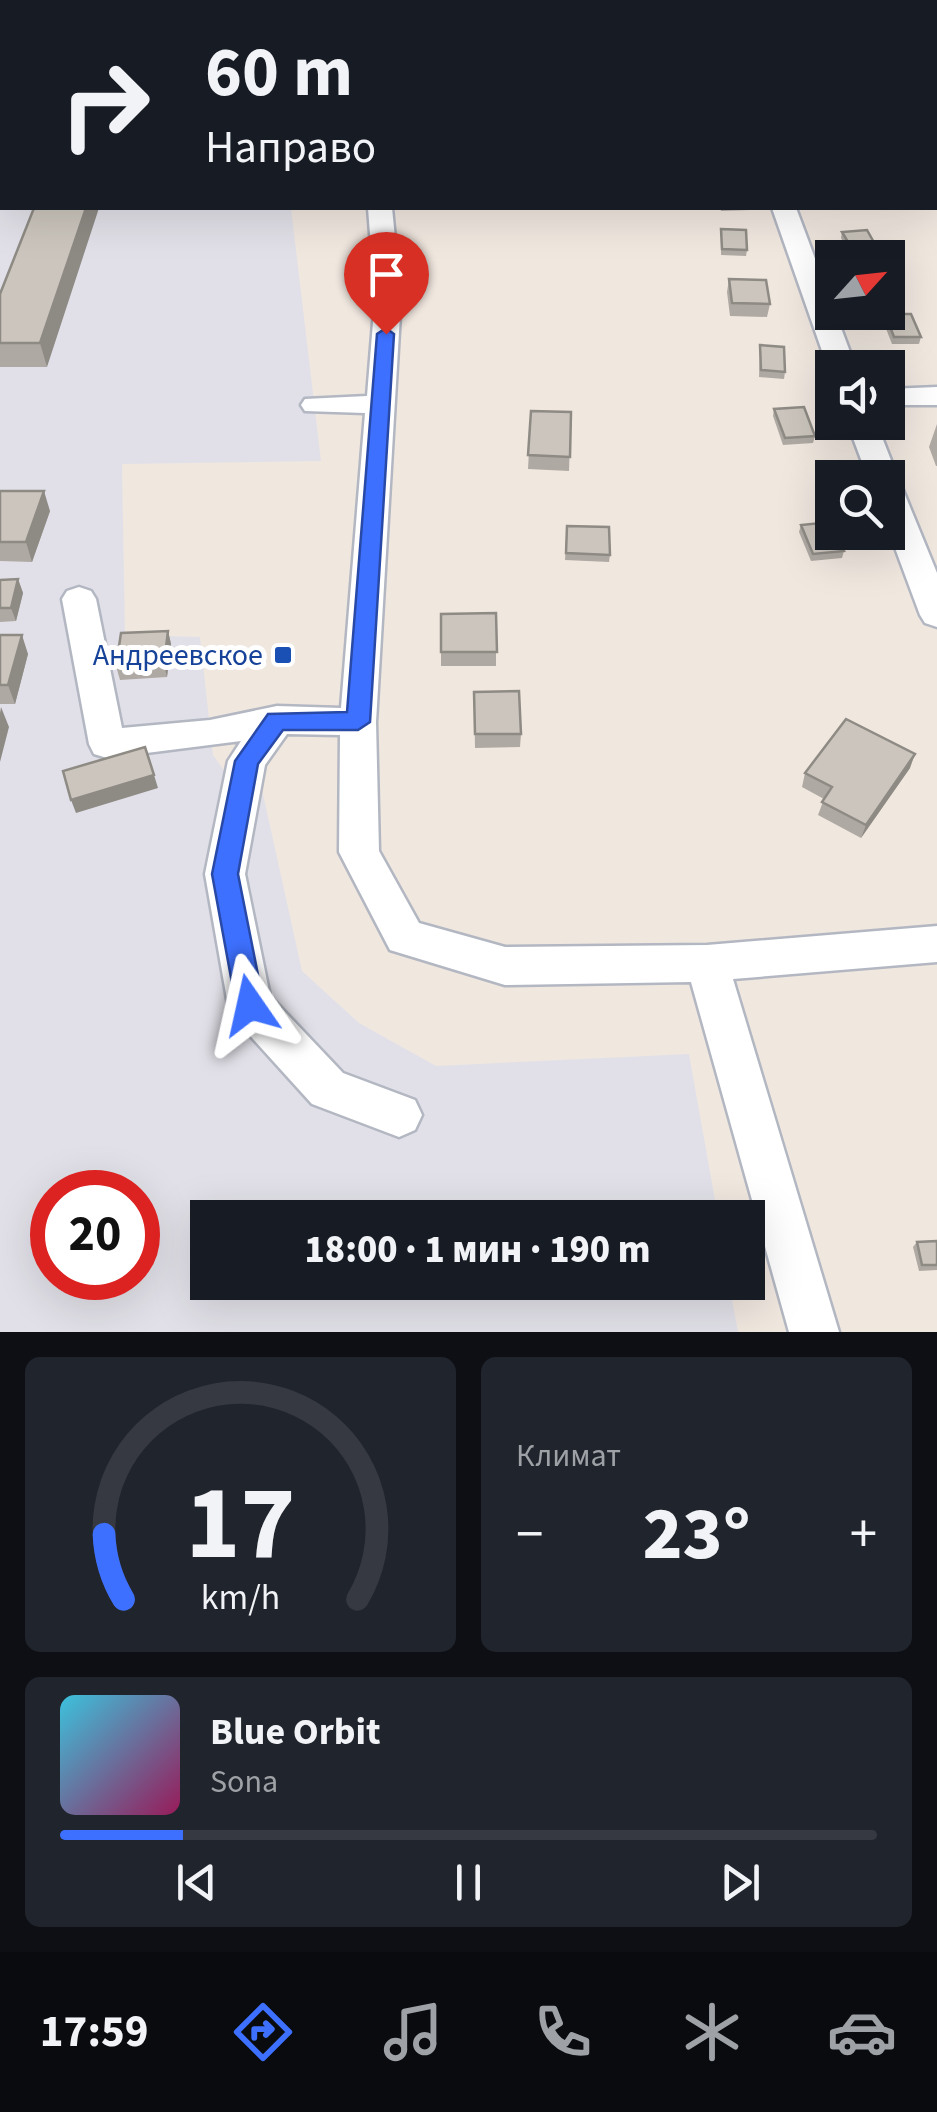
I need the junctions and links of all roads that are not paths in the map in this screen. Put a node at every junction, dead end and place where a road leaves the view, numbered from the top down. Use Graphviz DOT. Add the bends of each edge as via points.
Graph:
graph roads {
  1 [pos="380,210"];
  2 [pos="785,210"];
  3 [pos="835,350"];
  4 [pos="937,396"];
  5 [pos="905,397"];
  6 [pos="380,404"];
  7 [pos="314,405"];
  8 [pos="905,533"];
  9 [pos="79,600"];
  10 [pos="937,615"];
  11 [pos="276,720"];
  12 [pos="358,722"];
  13 [pos="937,944"];
  14 [pos="707,963"];
  15 [pos="399,1115"];
  16 [pos="814,1332"];
  1 -- 6 [label="street" via="388,298"];
  2 -- 3 [label="street"];
  4 -- 5 [label="street"];
  6 -- 7 [label="street"];
  6 -- 12 [label="street"];
  8 -- 10 [label="street"];
  9 -- 11 [label="street" via="106,744"];
  11 -- 12 [label="street"];
  11 -- 15 [label="street" via="247,761 225,874 250,1005 328,1089"];
  12 -- 14 [label="street" via="358,852 406,937 505,966"];
  13 -- 14 [label="street"];
  14 -- 16 [label="street"];
}
